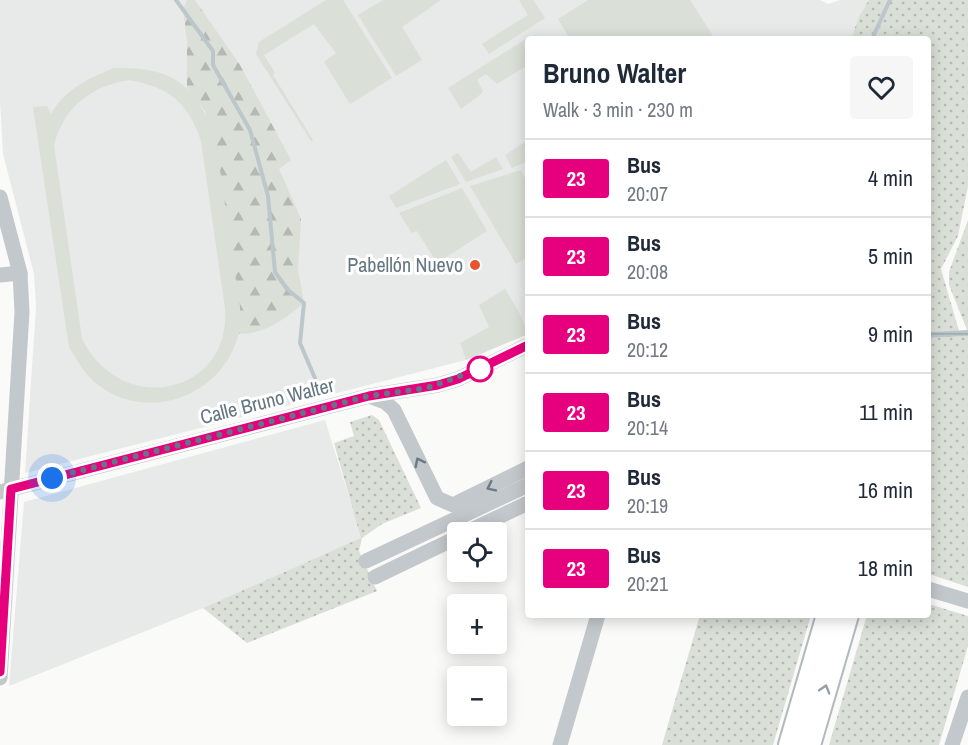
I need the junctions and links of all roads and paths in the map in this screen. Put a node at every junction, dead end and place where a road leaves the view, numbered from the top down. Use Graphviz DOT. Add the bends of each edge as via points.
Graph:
graph roads {
  1 [pos="0,197"];
  2 [pos="20,273"];
  3 [pos="0,275"];
  4 [pos="525,346"];
  5 [pos="409,391"];
  6 [pos="369,396"];
  7 [pos="394,410"];
  8 [pos="525,469"];
  9 [pos="525,485"];
  10 [pos="6,490"];
  11 [pos="525,504"];
  12 [pos="488,522"];
  13 [pos="447,542"];
  14 [pos="366,561"];
  15 [pos="375,577"];
  16 [pos="931,590"];
  17 [pos="968,602"];
  18 [pos="597,618"];
  19 [pos="827,618"];
  20 [pos="846,618"];
  21 [pos="0,672"];
  22 [pos="0,678"];
  23 [pos="968,697"];
  24 [pos="560,745"];
  25 [pos="790,745"];
  26 [pos="809,745"];
  27 [pos="952,745"];
  1 -- 2 [label="street"];
  2 -- 3 [label="street"];
  2 -- 10 [label="street" via="22,312"];
  4 -- 5 [label="street, Calle Bruno Walter" via="458,379"];
  5 -- 6 [label="street, Calle Bruno Walter"];
  5 -- 7 [label="street"];
  6 -- 7 [label="street"];
  6 -- 10 [label="street, Calle Bruno Walter"];
  8 -- 7 [label="street, one-way" via="453,505 437,498"];
  9 -- 14 [label="street"];
  10 -- 21 [label="street"];
  11 -- 12 [label="street"];
  13 -- 15 [label="street"];
  16 -- 17 [label="street"];
  18 -- 24 [label="street"];
  19 -- 25 [label="street"];
  26 -- 20 [label="street, one-way"];
  21 -- 22 [label="street"];
  23 -- 27 [label="street"];
}
